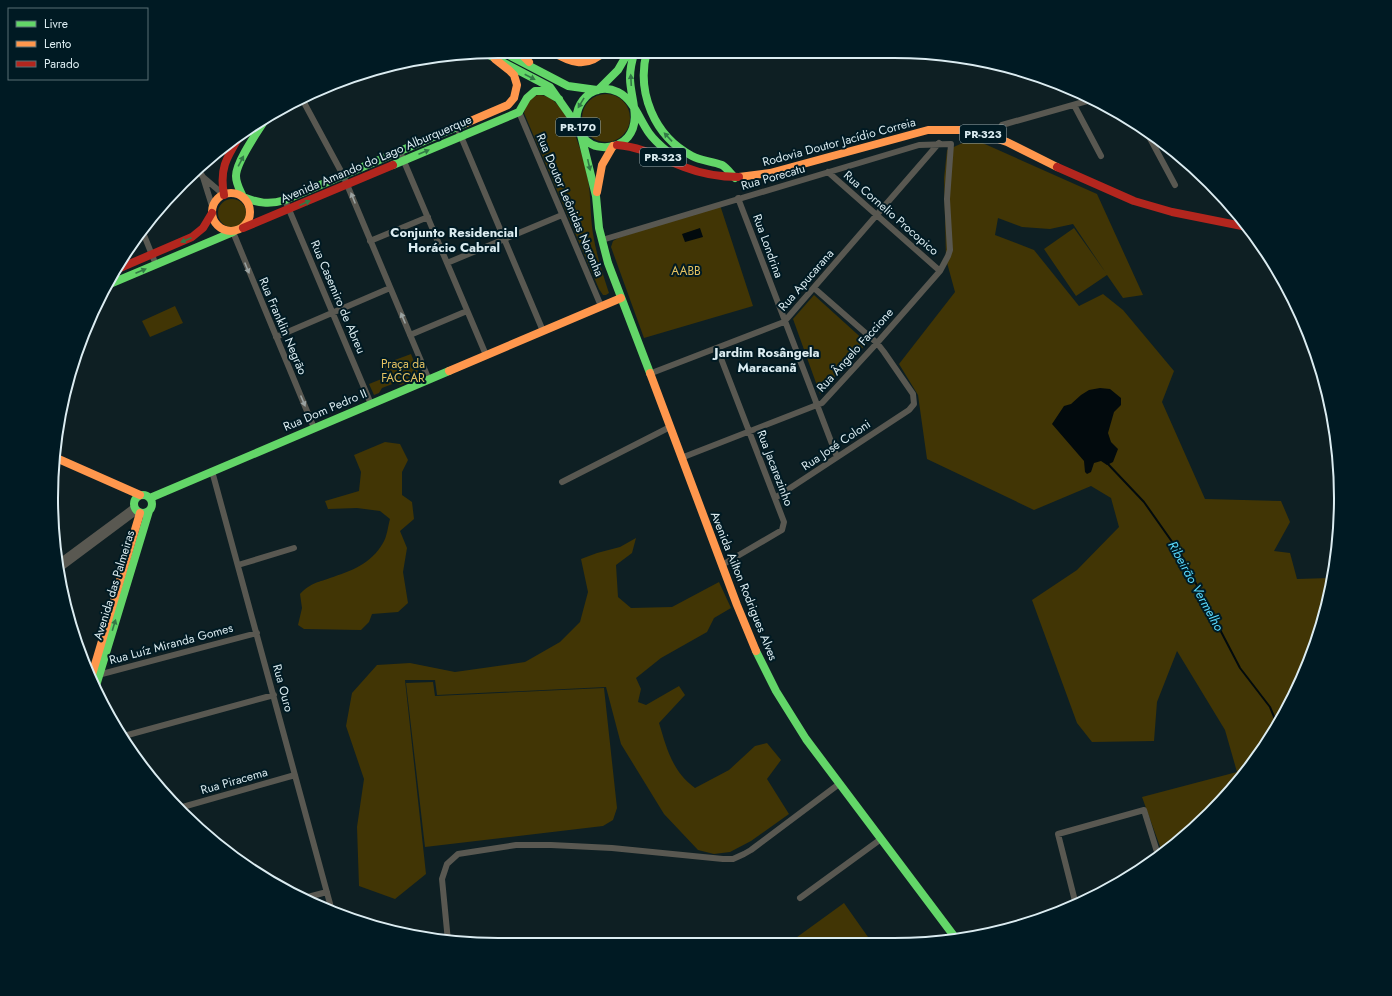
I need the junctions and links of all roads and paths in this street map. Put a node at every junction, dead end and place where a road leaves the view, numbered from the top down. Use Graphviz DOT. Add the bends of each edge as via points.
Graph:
graph roads {
  1 [pos="515,58"];
  2 [pos="526,58"];
  3 [pos="563,58"];
  4 [pos="598,58"];
  5 [pos="625,58"];
  6 [pos="633,58"];
  7 [pos="646,58"];
  8 [pos="496,59"];
  9 [pos="539,70"];
  10 [pos="598,90"];
  11 [pos="559,98"];
  12 [pos="1086,102"];
  13 [pos="304,103"];
  14 [pos="1074,105"];
  15 [pos="634,109"];
  16 [pos="519,112"];
  17 [pos="577,125"];
  18 [pos="457,127"];
  19 [pos="261,128"];
  20 [pos="581,134"];
  21 [pos="461,136"];
  22 [pos="995,138"];
  23 [pos="1152,142"];
  24 [pos="939,143"];
  25 [pos="951,144"];
  26 [pos="615,146"];
  27 [pos="233,147"];
  28 [pos="400,152"];
  29 [pos="1101,156"];
  30 [pos="403,161"];
  31 [pos="828,172"];
  32 [pos="201,174"];
  33 [pos="708,174"];
  34 [pos="343,175"];
  35 [pos="203,177"];
  36 [pos="735,178"];
  37 [pos="347,184"];
  38 [pos="1175,185"];
  39 [pos="224,195"];
  40 [pos="596,196"];
  41 [pos="243,197"];
  42 [pos="738,198"];
  43 [pos="285,200"];
  44 [pos="290,209"];
  45 [pos="212,211"];
  46 [pos="562,215"];
  47 [pos="877,215"];
  48 [pos="428,217"];
  49 [pos="1239,225"];
  50 [pos="243,228"];
  51 [pos="232,232"];
  52 [pos="145,236"];
  53 [pos="505,240"];
  54 [pos="602,240"];
  55 [pos="370,241"];
  56 [pos="152,254"];
  57 [pos="447,263"];
  58 [pos="156,264"];
  59 [pos="125,266"];
  60 [pos="940,271"];
  61 [pos="115,282"];
  62 [pos="390,288"];
  63 [pos="814,288"];
  64 [pos="620,298"];
  65 [pos="601,306"];
  66 [pos="467,311"];
  67 [pos="333,313"];
  68 [pos="784,322"];
  69 [pos="542,331"];
  70 [pos="410,335"];
  71 [pos="276,337"];
  72 [pos="877,344"];
  73 [pos="718,348"];
  74 [pos="486,355"];
  75 [pos="649,374"];
  76 [pos="429,380"];
  77 [pos="371,404"];
  78 [pos="817,406"];
  79 [pos="314,428"];
  80 [pos="670,428"];
  81 [pos="749,432"];
  82 [pos="837,457"];
  83 [pos="681,458"];
  84 [pos="60,460"];
  85 [pos="212,471"];
  86 [pos="562,482"];
  87 [pos="140,495"];
  88 [pos="150,498"];
  89 [pos="775,498"];
  90 [pos="140,510"];
  91 [pos="294,548"];
  92 [pos="63,561"];
  93 [pos="722,564"];
  94 [pos="238,565"];
  95 [pos="64,566"];
  96 [pos="257,633"];
  97 [pos="95,674"];
  98 [pos="95,676"];
  99 [pos="274,695"];
  100 [pos="128,735"];
  101 [pos="295,775"];
  102 [pos="839,784"];
  103 [pos="185,806"];
  104 [pos="881,840"];
  105 [pos="1157,851"];
  106 [pos="327,892"];
  107 [pos="310,896"];
  108 [pos="800,898"];
  109 [pos="1075,899"];
  110 [pos="330,905"];
  111 [pos="953,934"];
  112 [pos="447,935"];
  1 -- 9 [label="main road"];
  2 -- 9 [label="main road"];
  3 -- 4 [label="main road" via="584,63"];
  5 -- 10 [label="main road, PR-170" via="618,70"];
  15 -- 6 [label="main road, one-way" via="630,80"];
  36 -- 7 [label="main road, one-way" via="720,165 694,157 679,148 660,128 650,110 645,88"];
  8 -- 11 [label="main road, one-way" via="550,87"];
  8 -- 18 [label="main road, Avenida Amando do Lago Alburquerque" via="511,72 516,81 517,93 513,101 508,106"];
  9 -- 10 [label="main road" via="568,86"];
  10 -- 15 [label="main road" via="617,91 624,95"];
  10 -- 17 [label="main road, PR-170, one-way" via="585,96 580,102"];
  11 -- 16 [label="main road" via="550,92 534,91 527,96"];
  11 -- 17 [label="main road"];
  12 -- 14 [label="street"];
  13 -- 34 [label="street"];
  14 -- 22 [label="street" via="1002,125"];
  14 -- 29 [label="street"];
  15 -- 26 [label="main road" via="635,122 632,131"];
  15 -- 33 [label="main road, Rodovia Doutor Jacídio Correia / PR-323" via="647,129 667,151"];
  16 -- 21 [label="main road, Avenida Amando do Lago Alburquerque"];
  16 -- 46 [label="street, Rua Doutor Leônidas Noronha"];
  17 -- 20 [label="main road, PR-170"];
  18 -- 21 [label="street"];
  18 -- 28 [label="main road, Avenida Amando do Lago Alburquerque"];
  41 -- 19 [label="main road, one-way" via="237,184 237,171"];
  20 -- 26 [label="main road, PR-170" via="596,146"];
  20 -- 40 [label="main road, one-way"];
  30 -- 21 [label="main road, Avenida Amando do Lago Alburquerque, one-way"];
  21 -- 53 [label="street"];
  22 -- 36 [label="main road, Rodovia Doutor Jacídio Correia / PR-323" via="964,130 928,130 770,174"];
  22 -- 49 [label="main road, Rodovia Doutor Jacídio Correia / PR-323" via="1134,201 1172,212"];
  23 -- 38 [label="street"];
  24 -- 25 [label="street, Rua Porecatu"];
  24 -- 31 [label="street, Rua Porecatu" via="919,145"];
  24 -- 47 [label="street, Rua Apucarana"];
  25 -- 60 [label="street, Rua Ângelo Faccione" via="947,199 950,250"];
  26 -- 33 [label="main road, Rodovia Doutor Jacídio Correia / PR-323" via="643,148"];
  26 -- 40 [label="main road" via="602,165"];
  27 -- 39 [label="main road" via="222,171"];
  28 -- 30 [label="street"];
  28 -- 34 [label="main road, Avenida Amando do Lago Alburquerque"];
  30 -- 37 [label="main road, Avenida Amando do Lago Alburquerque"];
  30 -- 48 [label="street"];
  31 -- 42 [label="street, Rua Porecatu"];
  31 -- 47 [label="street, Rua Cornelio Procopico"];
  32 -- 35 [label="street"];
  33 -- 36 [label="main road, Rodovia Doutor Jacídio Correia / PR-323"];
  34 -- 37 [label="street"];
  34 -- 43 [label="main road, Avenida Amando do Lago Alburquerque"];
  35 -- 39 [label="street"];
  35 -- 45 [label="street"];
  44 -- 37 [label="main road, Avenida Amando do Lago Alburquerque, one-way"];
  55 -- 37 [label="street, one-way"];
  39 -- 41 [label="main road" via="236,194"];
  39 -- 45 [label="main road" via="215,202"];
  40 -- 54 [label="main road, Avenida Ailton Rodrigues Alves"];
  41 -- 43 [label="main road, Avenida Amando do Lago Alburquerque" via="265,204"];
  41 -- 50 [label="main road" via="250,207 251,215"];
  42 -- 54 [label="street, Rua Porecatu"];
  42 -- 68 [label="street, Rua Londrina"];
  43 -- 44 [label="street, Rua Casemiro de Abreu"];
  44 -- 50 [label="main road, Avenida Amando do Lago Alburquerque"];
  44 -- 67 [label="street, Rua Casemiro de Abreu"];
  45 -- 51 [label="main road" via="218,226"];
  45 -- 56 [label="main road, one-way" via="203,228 192,238"];
  46 -- 53 [label="street"];
  46 -- 65 [label="street, Rua Doutor Leônidas Noronha"];
  47 -- 60 [label="street, Rua Cornelio Procopico"];
  47 -- 63 [label="street, Rua Apucarana"];
  48 -- 55 [label="street"];
  48 -- 57 [label="street"];
  50 -- 51 [label="main road"];
  51 -- 58 [label="main road"];
  51 -- 71 [label="street, Rua Franklin Negrão, one-way"];
  52 -- 56 [label="street"];
  53 -- 57 [label="street"];
  53 -- 69 [label="street"];
  54 -- 64 [label="main road, Avenida Ailton Rodrigues Alves"];
  55 -- 62 [label="street"];
  56 -- 58 [label="street"];
  56 -- 59 [label="main road"];
  57 -- 66 [label="street"];
  61 -- 58 [label="main road, one-way"];
  60 -- 72 [label="street, Rua Ângelo Faccione"];
  62 -- 67 [label="street"];
  70 -- 62 [label="street, one-way"];
  63 -- 68 [label="street, Rua Apucarana"];
  63 -- 72 [label="street"];
  64 -- 65 [label="main road, Rua Dom Pedro II"];
  64 -- 75 [label="main road, Avenida Ailton Rodrigues Alves"];
  65 -- 69 [label="main road, Rua Dom Pedro II"];
  66 -- 70 [label="street"];
  66 -- 74 [label="street"];
  67 -- 71 [label="street"];
  67 -- 77 [label="street, Rua Casemiro de Abreu"];
  68 -- 73 [label="street, Rua Apucarana"];
  68 -- 78 [label="street, Rua Londrina"];
  69 -- 74 [label="main road, Rua Dom Pedro II"];
  70 -- 76 [label="street"];
  71 -- 79 [label="street, Rua Franklin Negrão, one-way"];
  72 -- 78 [label="street, Rua Ângelo Faccione"];
  72 -- 82 [label="street, Rua José Coloni" via="912,394 914,404 909,410"];
  73 -- 75 [label="street, Rua Apucarana"];
  73 -- 81 [label="street, Rua Jacarezinho"];
  74 -- 76 [label="main road, Rua Dom Pedro II"];
  75 -- 80 [label="main road, Avenida Ailton Rodrigues Alves"];
  76 -- 77 [label="main road, Rua Dom Pedro II"];
  77 -- 79 [label="main road, Rua Dom Pedro II"];
  78 -- 81 [label="street, Rua Ângelo Faccione"];
  78 -- 82 [label="street, Rua Londrina"];
  79 -- 85 [label="main road, Rua Dom Pedro II"];
  80 -- 83 [label="main road, Avenida Ailton Rodrigues Alves"];
  80 -- 86 [label="street"];
  81 -- 83 [label="street, Rua Ângelo Faccione"];
  81 -- 89 [label="street, Rua Jacarezinho"];
  82 -- 89 [label="street, Rua José Coloni"];
  83 -- 93 [label="main road, Avenida Ailton Rodrigues Alves"];
  84 -- 87 [label="main road"];
  85 -- 88 [label="main road, Rua Dom Pedro II"];
  85 -- 94 [label="street, Rua Ouro"];
  87 -- 88 [label="main road"];
  87 -- 90 [label="main road" via="134,500"];
  88 -- 90 [label="main road" via="152,504"];
  89 -- 93 [label="street, Rua Jacarezinho" via="784,522 782,530"];
  90 -- 92 [label="street"];
  90 -- 95 [label="street"];
  90 -- 97 [label="main road, Avenida das Palmeiras"];
  91 -- 94 [label="street"];
  93 -- 102 [label="main road, Avenida Ailton Rodrigues Alves" via="746,628 780,697 801,733"];
  94 -- 96 [label="street, Rua Ouro"];
  96 -- 98 [label="street, Rua Luíz Miranda Gomes"];
  96 -- 99 [label="street, Rua Ouro"];
  99 -- 100 [label="street"];
  99 -- 101 [label="street, Rua Ouro"];
  101 -- 103 [label="street, Rua Piracema"];
  101 -- 106 [label="street, Rua Ouro"];
  102 -- 104 [label="main road, Avenida Ailton Rodrigues Alves"];
  102 -- 112 [label="street" via="751,850 733,859 551,845 516,845 458,854 447,864 442,880"];
  104 -- 108 [label="street"];
  104 -- 111 [label="main road, Avenida Ailton Rodrigues Alves"];
  105 -- 109 [label="street" via="1144,810 1058,834"];
  106 -- 107 [label="street"];
  106 -- 110 [label="street, Rua Ouro"];
}
